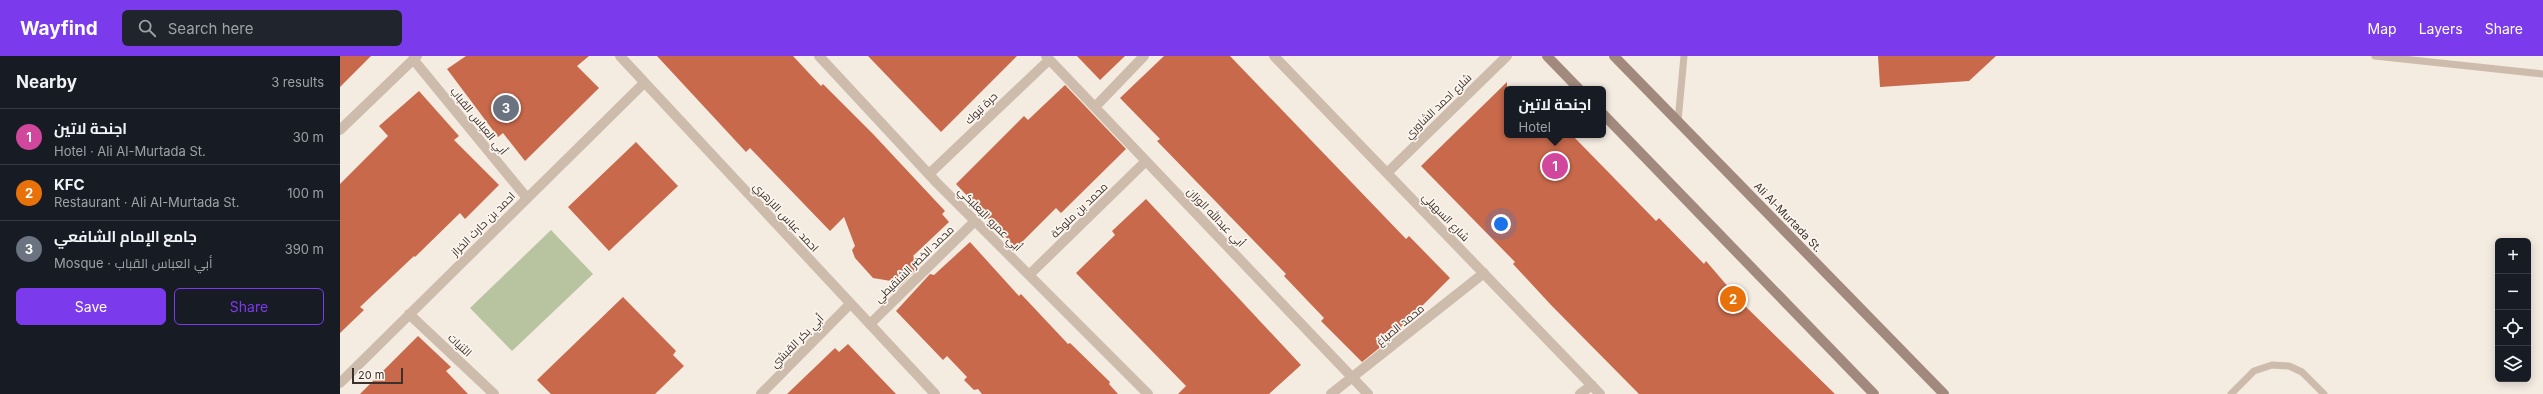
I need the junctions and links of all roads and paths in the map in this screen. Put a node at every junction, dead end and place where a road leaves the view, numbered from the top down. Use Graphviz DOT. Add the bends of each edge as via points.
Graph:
graph roads {
  1 [pos="620,56"];
  2 [pos="819,56"];
  3 [pos="1144,56"];
  4 [pos="1274,56"];
  5 [pos="1507,56"];
  6 [pos="1547,56"];
  7 [pos="1614,56"];
  8 [pos="1684,56"];
  9 [pos="2375,56"];
  10 [pos="415,58"];
  11 [pos="1048,58"];
  12 [pos="2543,74"];
  13 [pos="644,83"];
  14 [pos="1576,86"];
  15 [pos="1095,107"];
  16 [pos="1606,117"];
  17 [pos="1678,121"];
  18 [pos="340,130"];
  19 [pos="1146,161"];
  20 [pos="1387,173"];
  21 [pos="929,174"];
  22 [pos="527,198"];
  23 [pos="975,221"];
  24 [pos="1484,273"];
  25 [pos="1029,276"];
  26 [pos="850,304"];
  27 [pos="409,314"];
  28 [pos="870,324"];
  29 [pos="1353,378"];
  30 [pos="340,383"];
  31 [pos="1592,385"];
  32 [pos="494,394"];
  33 [pos="760,394"];
  34 [pos="935,394"];
  35 [pos="1148,394"];
  36 [pos="1331,394"];
  37 [pos="1368,394"];
  38 [pos="1580,394"];
  39 [pos="1600,394"];
  40 [pos="1874,394"];
  41 [pos="1944,394"];
  42 [pos="2231,394"];
  43 [pos="2324,394"];
  1 -- 13 [label="street, احمد عباس الازهري"];
  2 -- 21 [label="street, أبي عمرو البعلبكي"];
  3 -- 15 [label="street"];
  4 -- 20 [label="street, شارع السهيلي"];
  5 -- 20 [label="street, شلرع احمد الشاوري"];
  6 -- 14 [label="main road"];
  7 -- 17 [label="main road, Ali Al-Murtada St."];
  8 -- 17 [label="lane"];
  9 -- 12 [label="lane"];
  10 -- 18 [label="street"];
  10 -- 22 [label="street, أبي العباس القباب"];
  11 -- 15 [label="street, أبي عبدالله الوزان"];
  11 -- 21 [label="street, حرة تبوك"];
  13 -- 22 [label="street, احمد بن حارث الخراز"];
  13 -- 26 [label="street, احمد عباس الازهري"];
  15 -- 19 [label="street, أبي عبدالله الوزان"];
  16 -- 40 [label="main road"];
  17 -- 41 [label="main road, Ali Al-Murtada St."];
  19 -- 25 [label="street, محمد بن ملوكة"];
  19 -- 29 [label="street, أبي عبدالله الوزان"];
  20 -- 24 [label="street, شارع السهيلي"];
  21 -- 23 [label="street, أبي عمرو البعلبكي"];
  22 -- 27 [label="street, احمد بن حارث الخراز"];
  23 -- 25 [label="street, أبي عمرو البعلبكي"];
  23 -- 28 [label="street, محمد الخضر الشنقيطي"];
  24 -- 29 [label="street, محمد الصباغ"];
  24 -- 31 [label="street, شارع السهيلي"];
  25 -- 35 [label="street, أبي عمرو البعلبكي"];
  26 -- 28 [label="street, احمد عباس الازهري"];
  26 -- 33 [label="street, أبي بكر القبشي"];
  27 -- 30 [label="street, احمد بن حارث الخراز"];
  27 -- 32 [label="street, الثنيات"];
  28 -- 34 [label="street, احمد عباس الازهري"];
  29 -- 36 [label="street, محمد الصباغ"];
  29 -- 37 [label="street, أبي عبدالله الوزان"];
  31 -- 38 [label="street"];
  31 -- 39 [label="street, شارع السهيلي"];
  42 -- 43 [label="lane" via="2254,371 2272,365 2289,366 2302,372"];
}
